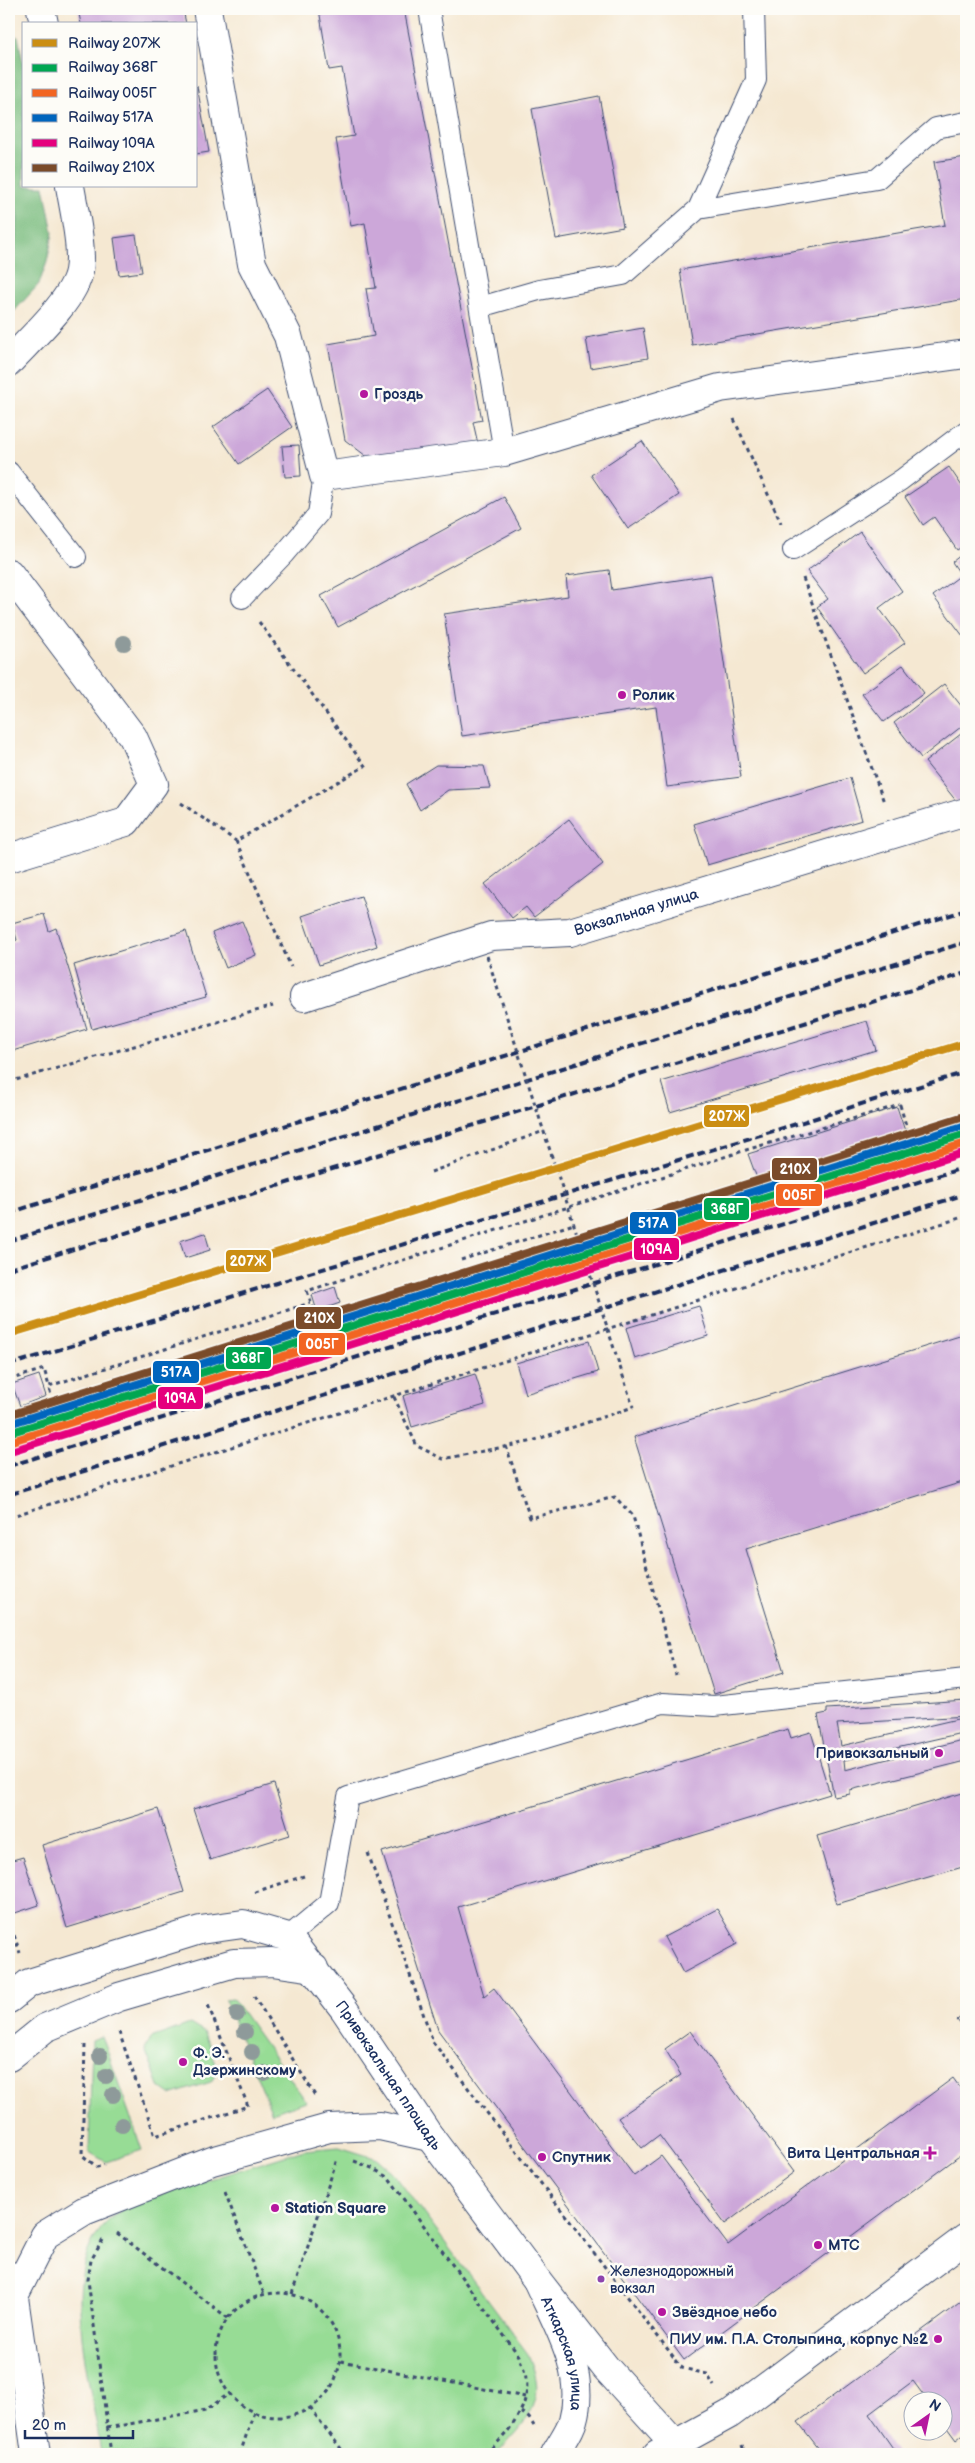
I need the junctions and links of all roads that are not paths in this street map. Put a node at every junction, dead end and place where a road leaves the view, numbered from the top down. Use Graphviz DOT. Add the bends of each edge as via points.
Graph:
graph roads {
  1 [pos="41,9"];
  2 [pos="207,9"];
  3 [pos="429,9"];
  4 [pos="754,9"];
  5 [pos="44,22"];
  6 [pos="966,122"];
  7 [pos="70,188"];
  8 [pos="698,209"];
  9 [pos="480,307"];
  10 [pos="966,354"];
  11 [pos="9,362"];
  12 [pos="966,431"];
  13 [pos="504,452"];
  14 [pos="9,472"];
  15 [pos="324,476"];
  16 [pos="793,550"];
  17 [pos="76,557"];
  18 [pos="9,573"];
  19 [pos="242,598"];
  20 [pos="966,812"];
  21 [pos="9,858"];
  22 [pos="304,997"];
  23 [pos="966,1679"];
  24 [pos="288,1937"];
  25 [pos="314,1968"];
  26 [pos="9,1999"];
  27 [pos="9,2057"];
  28 [pos="430,2137"];
  29 [pos="966,2238"];
  30 [pos="9,2265"];
  31 [pos="536,2280"];
  32 [pos="15,2294"];
  33 [pos="672,2451"];
  34 [pos="36,2454"];
  35 [pos="554,2454"];
  1 -- 5 [label="street"];
  2 -- 15 [label="street" via="252,264 288,336"];
  3 -- 9 [label="lane"];
  4 -- 8 [label="lane" via="756,80"];
  6 -- 8 [label="lane" via="936,128 877,179"];
  7 -- 11 [label="street" via="79,272 64,302"];
  8 -- 9 [label="lane" via="623,275 539,290"];
  9 -- 13 [label="lane"];
  10 -- 13 [label="street" via="720,388"];
  12 -- 16 [label="lane" via="901,480"];
  13 -- 15 [label="street"];
  14 -- 17 [label="lane"];
  15 -- 19 [label="lane" via="318,514"];
  18 -- 21 [label="street" via="133,738 154,784 126,822"];
  20 -- 22 [label="street, Вокзальная улица" via="570,932 491,936"];
  23 -- 24 [label="lane" via="714,1706 663,1703 348,1797 329,1903"];
  24 -- 25 [label="street, Привокзальная площадь"];
  24 -- 26 [label="street" via="243,1924 200,1930 29,1983"];
  25 -- 27 [label="street" via="272,1962 234,1963 119,1997 45,2028"];
  25 -- 28 [label="street, Привокзальная площадь"];
  28 -- 31 [label="street, Привокзальная площадь"];
  28 -- 32 [label="street" via="380,2126 329,2128 212,2161 84,2211 45,2235"];
  29 -- 33 [label="street" via="730,2414"];
  30 -- 32 [label="street"];
  31 -- 33 [label="street, Привокзальная площадь"];
  31 -- 35 [label="street, Аткарская улица" via="568,2349 577,2385 573,2420"];
  32 -- 34 [label="street"];
}
